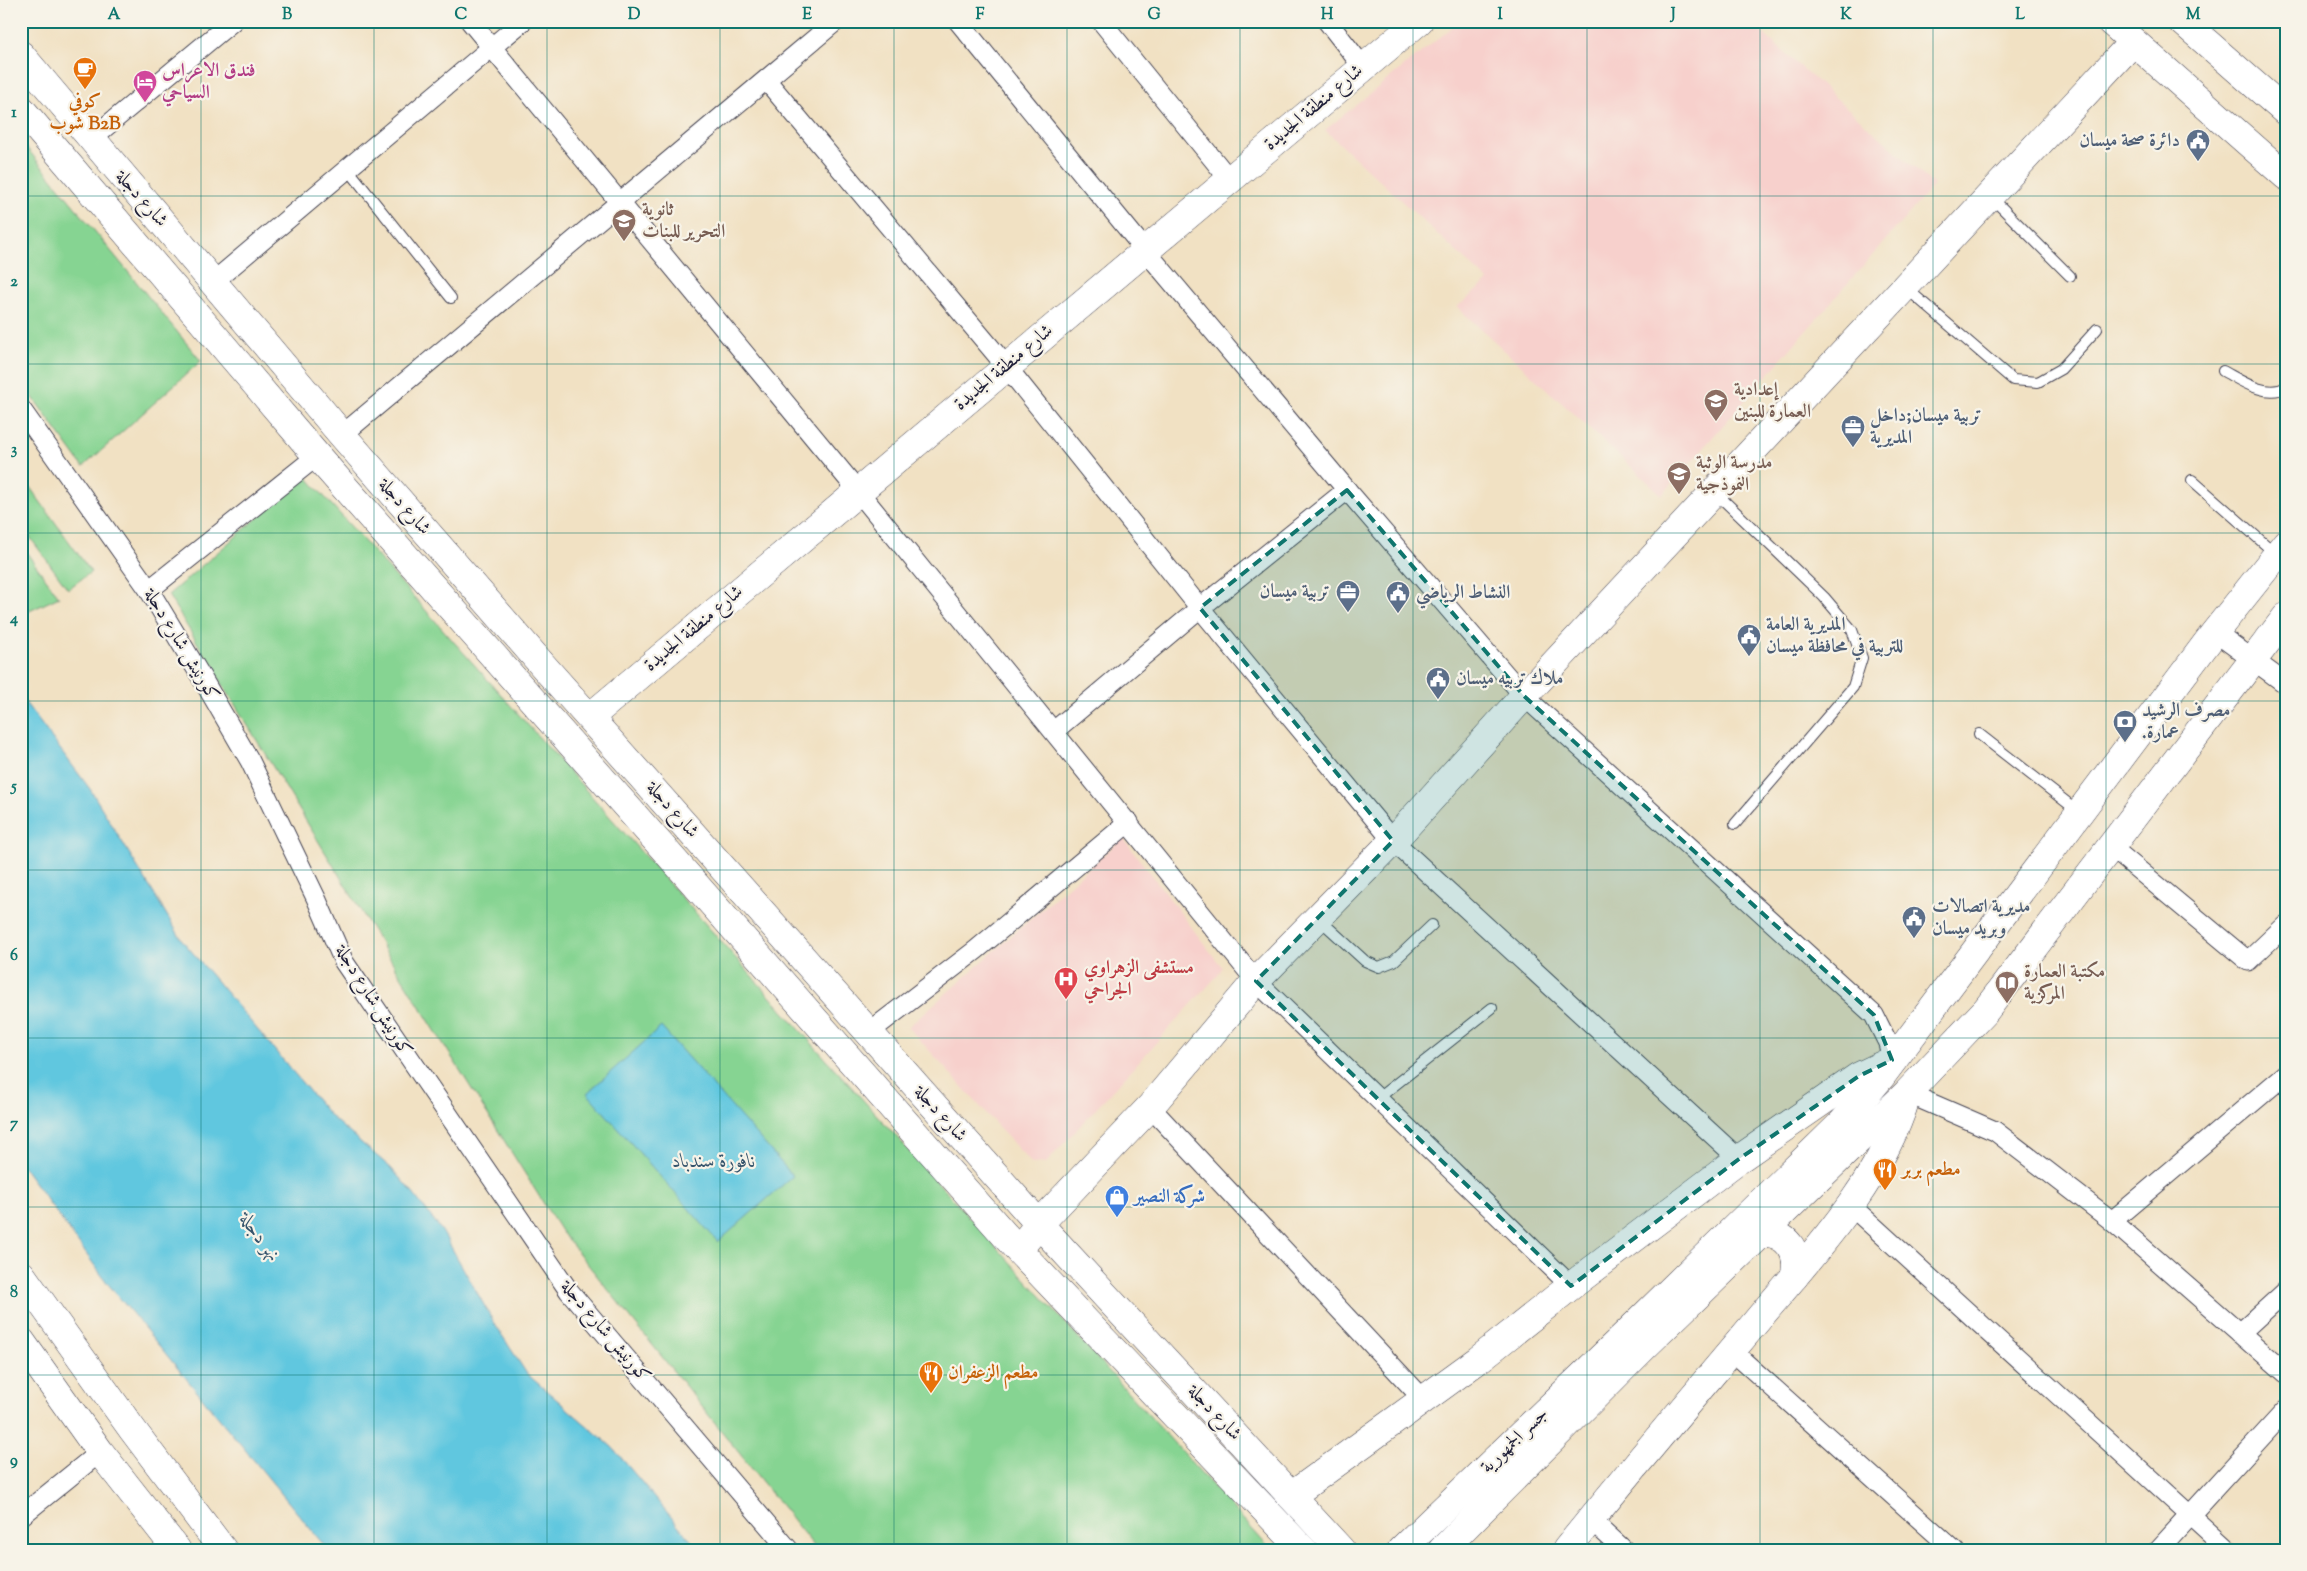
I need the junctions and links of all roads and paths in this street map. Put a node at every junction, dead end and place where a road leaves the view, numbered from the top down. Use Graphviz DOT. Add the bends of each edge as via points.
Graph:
graph roads {
  1 [pos="233,21"];
  2 [pos="470,21"];
  3 [pos="523,21"];
  4 [pos="836,21"];
  5 [pos="958,21"];
  6 [pos="1101,21"];
  7 [pos="1327,21"];
  8 [pos="1419,21"];
  9 [pos="2110,21"];
  10 [pos="2182,21"];
  11 [pos="2133,42"];
  12 [pos="491,47"];
  13 [pos="21,55"];
  14 [pos="1363,67"];
  15 [pos="767,81"];
  16 [pos="21,109"];
  17 [pos="2286,112"];
  18 [pos="91,140"];
  19 [pos="348,169"];
  20 [pos="2286,176"];
  21 [pos="1229,179"];
  22 [pos="1990,196"];
  23 [pos="620,202"];
  24 [pos="1145,250"];
  25 [pos="2070,276"];
  26 [pos="213,282"];
  27 [pos="1905,287"];
  28 [pos="451,298"];
  29 [pos="2097,329"];
  30 [pos="1006,366"];
  31 [pos="2223,372"];
  32 [pos="2286,387"];
  33 [pos="21,409"];
  34 [pos="342,436"];
  35 [pos="317,456"];
  36 [pos="2192,480"];
  37 [pos="858,490"];
  38 [pos="1347,490"];
  39 [pos="1715,492"];
  40 [pos="2281,548"];
  41 [pos="149,590"];
  42 [pos="1200,608"];
  43 [pos="2286,617"];
  44 [pos="2215,632"];
  45 [pos="2254,659"];
  46 [pos="2286,684"];
  47 [pos="1524,696"];
  48 [pos="590,717"];
  49 [pos="1054,730"];
  50 [pos="1979,734"];
  51 [pos="2080,812"];
  52 [pos="1129,822"];
  53 [pos="1735,824"];
  54 [pos="1393,841"];
  55 [pos="2111,847"];
  56 [pos="1319,918"];
  57 [pos="1432,925"];
  58 [pos="2286,925"];
  59 [pos="1256,981"];
  60 [pos="1492,1008"];
  61 [pos="868,1033"];
  62 [pos="1892,1060"];
  63 [pos="2286,1074"];
  64 [pos="1907,1093"];
  65 [pos="1378,1099"];
  66 [pos="1150,1107"];
  67 [pos="1738,1159"];
  68 [pos="1850,1205"];
  69 [pos="2112,1221"];
  70 [pos="1038,1224"];
  71 [pos="1763,1232"];
  72 [pos="1018,1250"];
  73 [pos="21,1274"];
  74 [pos="1794,1277"];
  75 [pos="1571,1286"];
  76 [pos="2286,1291"];
  77 [pos="2240,1333"];
  78 [pos="1636,1339"];
  79 [pos="21,1341"];
  80 [pos="1732,1351"];
  81 [pos="2286,1373"];
  82 [pos="1424,1400"];
  83 [pos="2286,1410"];
  84 [pos="100,1452"];
  85 [pos="1291,1496"];
  86 [pos="2190,1515"];
  87 [pos="21,1516"];
  88 [pos="1590,1520"];
  89 [pos="177,1550"];
  90 [pos="223,1550"];
  91 [pos="789,1550"];
  92 [pos="1303,1550"];
  93 [pos="1341,1550"];
  94 [pos="1401,1550"];
  95 [pos="1442,1550"];
  96 [pos="1566,1550"];
  97 [pos="1624,1550"];
  98 [pos="1954,1550"];
  99 [pos="2158,1550"];
  100 [pos="2228,1550"];
  1 -- 18 [label="street"];
  2 -- 12 [label="street"];
  3 -- 12 [label="street"];
  4 -- 15 [label="street"];
  5 -- 24 [label="street"];
  6 -- 21 [label="street"];
  7 -- 14 [label="street"];
  8 -- 14 [label="main road, شارع منطقة الجديدة"];
  9 -- 11 [label="main road"];
  10 -- 17 [label="main road"];
  11 -- 20 [label="main road"];
  11 -- 22 [label="main road"];
  12 -- 19 [label="street"];
  12 -- 23 [label="street"];
  13 -- 18 [label="main road, شارع دجلة"];
  14 -- 21 [label="main road, شارع منطقة الجديدة"];
  15 -- 23 [label="street"];
  15 -- 30 [label="street"];
  16 -- 35 [label="main road, شارع دجلة"];
  18 -- 26 [label="main road, شارع دجلة"];
  19 -- 26 [label="street"];
  19 -- 28 [label="lane"];
  21 -- 24 [label="main road, شارع منطقة الجديدة"];
  22 -- 25 [label="lane"];
  22 -- 27 [label="main road"];
  23 -- 34 [label="street"];
  23 -- 37 [label="street"];
  24 -- 30 [label="main road, شارع منطقة الجديدة"];
  24 -- 38 [label="street"];
  26 -- 34 [label="main road, شارع دجلة"];
  27 -- 29 [label="lane" via="2013,380 2038,382 2061,369"];
  27 -- 39 [label="main road"];
  30 -- 37 [label="main road, شارع منطقة الجديدة"];
  30 -- 42 [label="street"];
  31 -- 32 [label="lane" via="2265,391"];
  33 -- 41 [label="street, كورنيش شارع دجلة"];
  34 -- 48 [label="main road, شارع دجلة"];
  35 -- 41 [label="street"];
  35 -- 72 [label="main road, شارع دجلة"];
  36 -- 40 [label="lane"];
  37 -- 48 [label="main road, شارع منطقة الجديدة"];
  37 -- 49 [label="street"];
  38 -- 42 [label="street"];
  38 -- 47 [label="street"];
  39 -- 47 [label="main road"];
  39 -- 53 [label="lane" via="1824,597 1852,630 1862,658 1853,687"];
  40 -- 44 [label="main road"];
  41 -- 91 [label="street, كورنيش شارع دجلة" via="250,761 344,962 569,1291"];
  42 -- 49 [label="street"];
  42 -- 54 [label="street"];
  43 -- 45 [label="main road"];
  44 -- 45 [label="street"];
  44 -- 51 [label="main road"];
  45 -- 46 [label="street"];
  45 -- 55 [label="main road"];
  47 -- 54 [label="main road"];
  47 -- 62 [label="street" via="1874,1015 1888,1043"];
  48 -- 61 [label="main road, شارع دجلة"];
  49 -- 52 [label="street"];
  50 -- 51 [label="lane"];
  51 -- 62 [label="main road"];
  52 -- 59 [label="street"];
  52 -- 61 [label="street" via="976,950"];
  54 -- 56 [label="main road"];
  54 -- 67 [label="street"];
  55 -- 58 [label="street" via="2248,961"];
  55 -- 64 [label="main road" via="1986,1010"];
  56 -- 57 [label="lane" via="1365,961 1378,966 1394,961"];
  56 -- 59 [label="main road"];
  59 -- 65 [label="street"];
  59 -- 66 [label="main road"];
  60 -- 65 [label="lane"];
  61 -- 70 [label="main road, شارع دجلة"];
  62 -- 67 [label="main road" via="1859,1076"];
  62 -- 78 [label="main road" via="1842,1122"];
  63 -- 69 [label="street"];
  64 -- 68 [label="main road" via="1898,1125 1880,1160"];
  64 -- 69 [label="street" via="1995,1131"];
  64 -- 71 [label="main road"];
  65 -- 75 [label="street"];
  66 -- 70 [label="main road"];
  66 -- 82 [label="street"];
  67 -- 75 [label="main road"];
  68 -- 74 [label="main road"];
  68 -- 86 [label="street"];
  69 -- 77 [label="street"];
  70 -- 72 [label="main road"];
  70 -- 85 [label="main road, شارع دجلة"];
  71 -- 74 [label="main road" via="1781,1236 1794,1250 1797,1258"];
  71 -- 78 [label="main road"];
  72 -- 92 [label="main road, شارع دجلة"];
  73 -- 90 [label="main road"];
  74 -- 80 [label="main road"];
  75 -- 82 [label="main road"];
  76 -- 77 [label="street"];
  77 -- 81 [label="street"];
  78 -- 94 [label="main road, جسر الجمهورية"];
  78 -- 95 [label="main road, جسر الجمهورية"];
  79 -- 84 [label="main road"];
  80 -- 88 [label="main road"];
  80 -- 98 [label="street"];
  82 -- 85 [label="main road"];
  83 -- 86 [label="street"];
  84 -- 87 [label="street"];
  84 -- 89 [label="main road"];
  85 -- 93 [label="main road, شارع دجلة"];
  86 -- 99 [label="street"];
  86 -- 100 [label="street"];
  88 -- 96 [label="main road"];
  88 -- 97 [label="street"];
}
